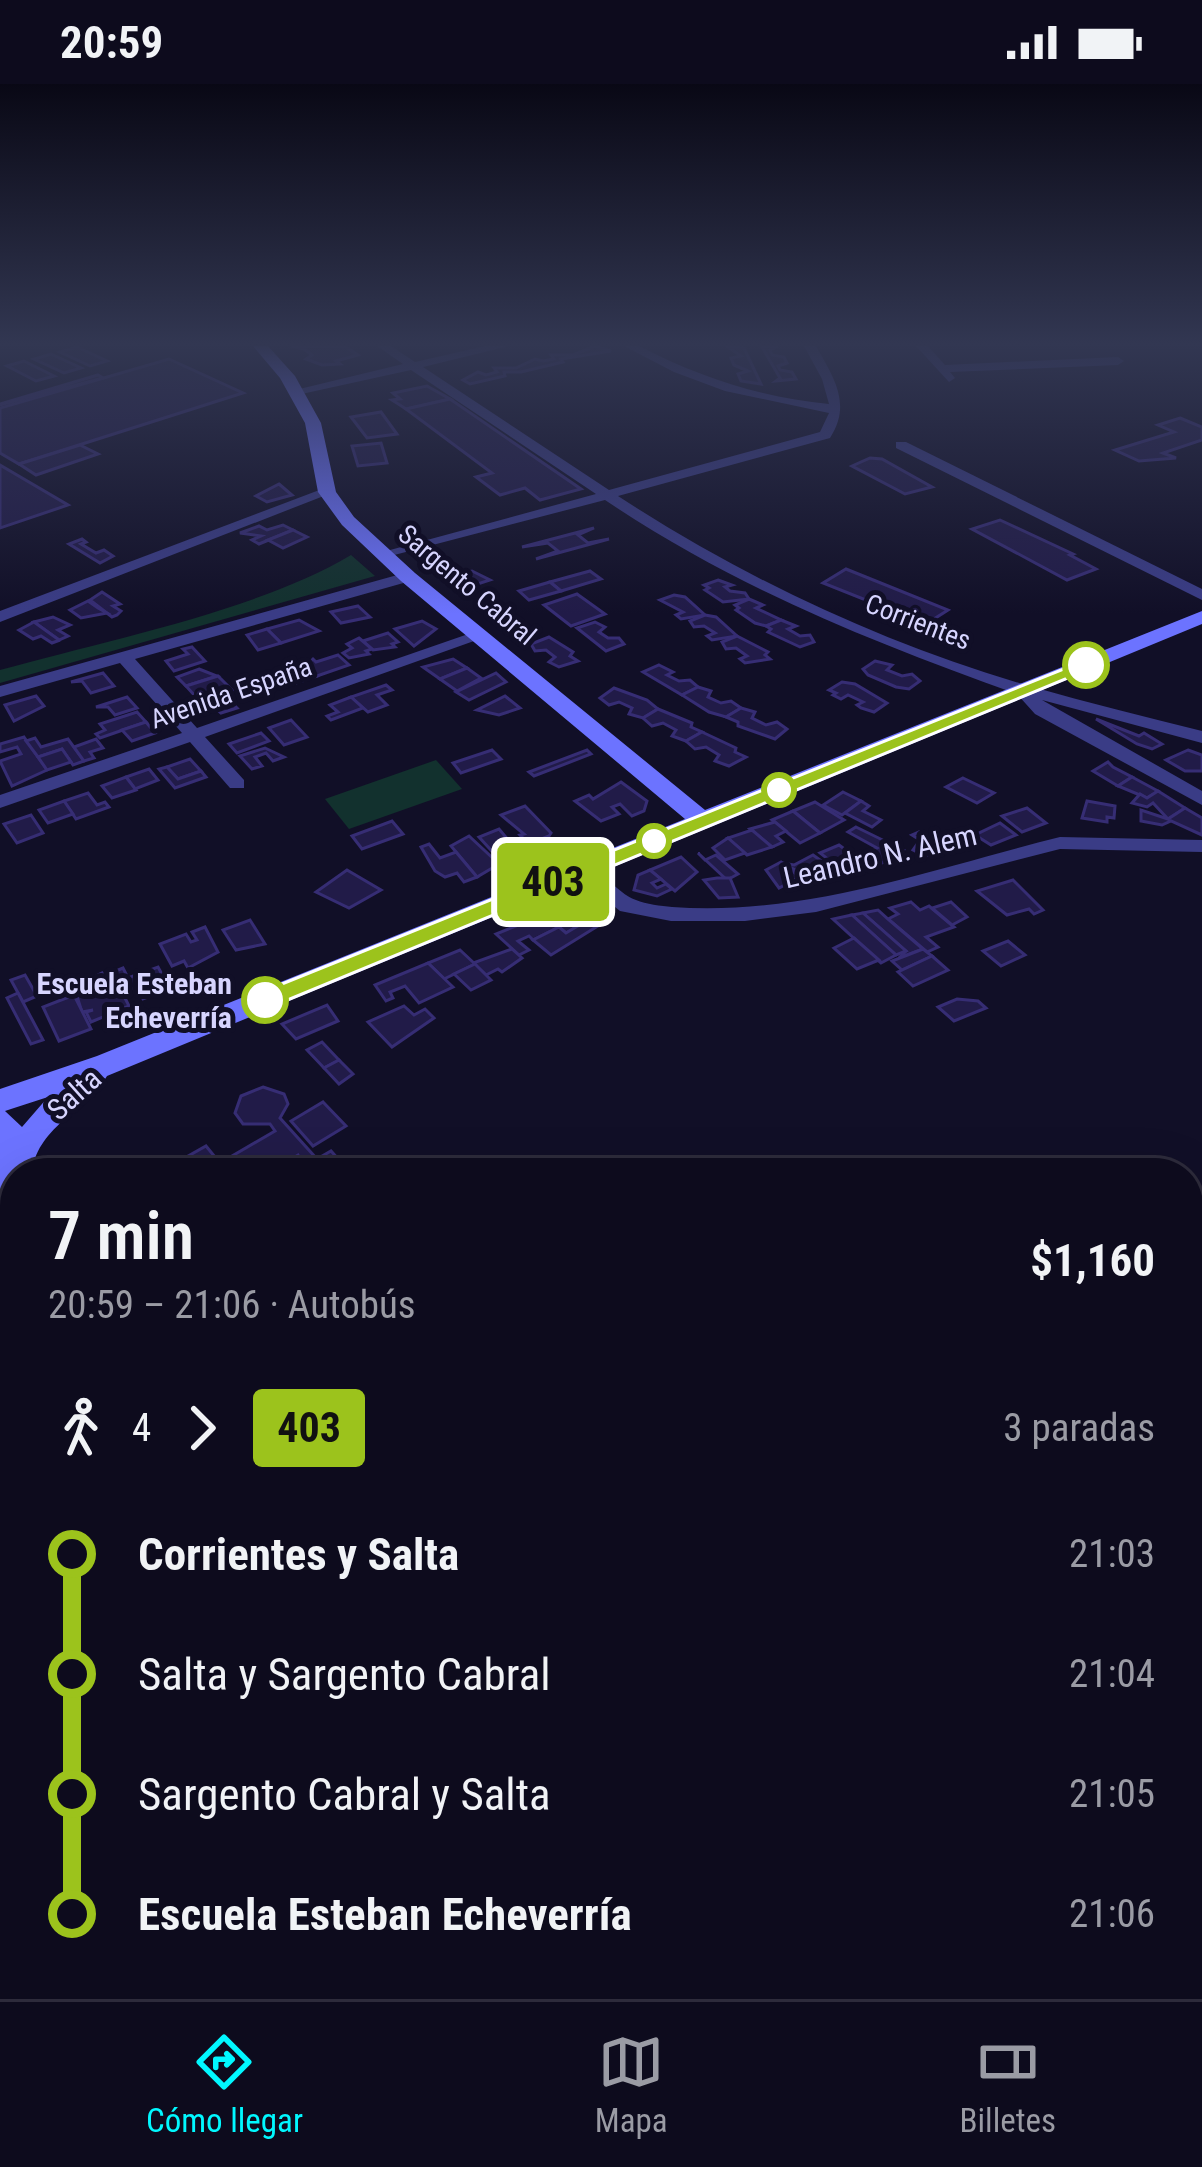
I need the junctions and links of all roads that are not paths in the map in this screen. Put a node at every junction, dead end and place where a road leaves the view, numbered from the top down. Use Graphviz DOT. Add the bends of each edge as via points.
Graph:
graph roads {
  1 [pos="316,435"];
  2 [pos="518,435"];
  3 [pos="807,435"];
  4 [pos="819,435"];
  5 [pos="901,445"];
  6 [pos="794,446"];
  7 [pos="327,492"];
  8 [pos="612,497"];
  9 [pos="384,556"];
  10 [pos="408,577"];
  11 [pos="1202,595"];
  12 [pos="0,617"];
  13 [pos="1202,617"];
  14 [pos="480,636"];
  15 [pos="124,657"];
  16 [pos="1023,690"];
  17 [pos="0,692"];
  18 [pos="194,734"];
  19 [pos="1202,737"];
  20 [pos="238,784"];
  21 [pos="1202,800"];
  22 [pos="0,802"];
  23 [pos="703,821"];
  24 [pos="1202,847"];
  25 [pos="581,871"];
  26 [pos="108,1064"];
  27 [pos="0,1101"];
  28 [pos="0,1122"];
  29 [pos="12,1158"];
  30 [pos="18,1158"];
  1 -- 7 [label="main road"];
  2 -- 8 [label="street, Corrientes"];
  3 -- 6 [label="street"];
  4 -- 6 [label="street"];
  5 -- 11 [label="street"];
  6 -- 8 [label="street"];
  7 -- 9 [label="main road, Sargento Cabral"];
  7 -- 12 [label="street"];
  8 -- 9 [label="street"];
  8 -- 16 [label="street, Corrientes" via="676,540 852,628"];
  9 -- 10 [label="main road, Sargento Cabral"];
  10 -- 14 [label="main road, Sargento Cabral"];
  10 -- 15 [label="street"];
  13 -- 16 [label="main road, Salta"];
  14 -- 18 [label="street, Avenida España"];
  14 -- 23 [label="main road, Sargento Cabral"];
  15 -- 17 [label="street"];
  15 -- 18 [label="street"];
  16 -- 19 [label="street"];
  16 -- 21 [label="street, Corrientes" via="1041,710"];
  16 -- 23 [label="main road, Salta"];
  18 -- 20 [label="street"];
  18 -- 22 [label="street, Avenida España"];
  23 -- 25 [label="main road, Salta"];
  24 -- 25 [label="street, Leandro N. Alem" via="1060,843 836,900 745,914 628,906"];
  25 -- 26 [label="main road, Salta"];
  26 -- 27 [label="main road, Salta"];
  26 -- 30 [label="main road, Salta" via="60,1101"];
  28 -- 29 [label="main road" via="16,1141"];
}
